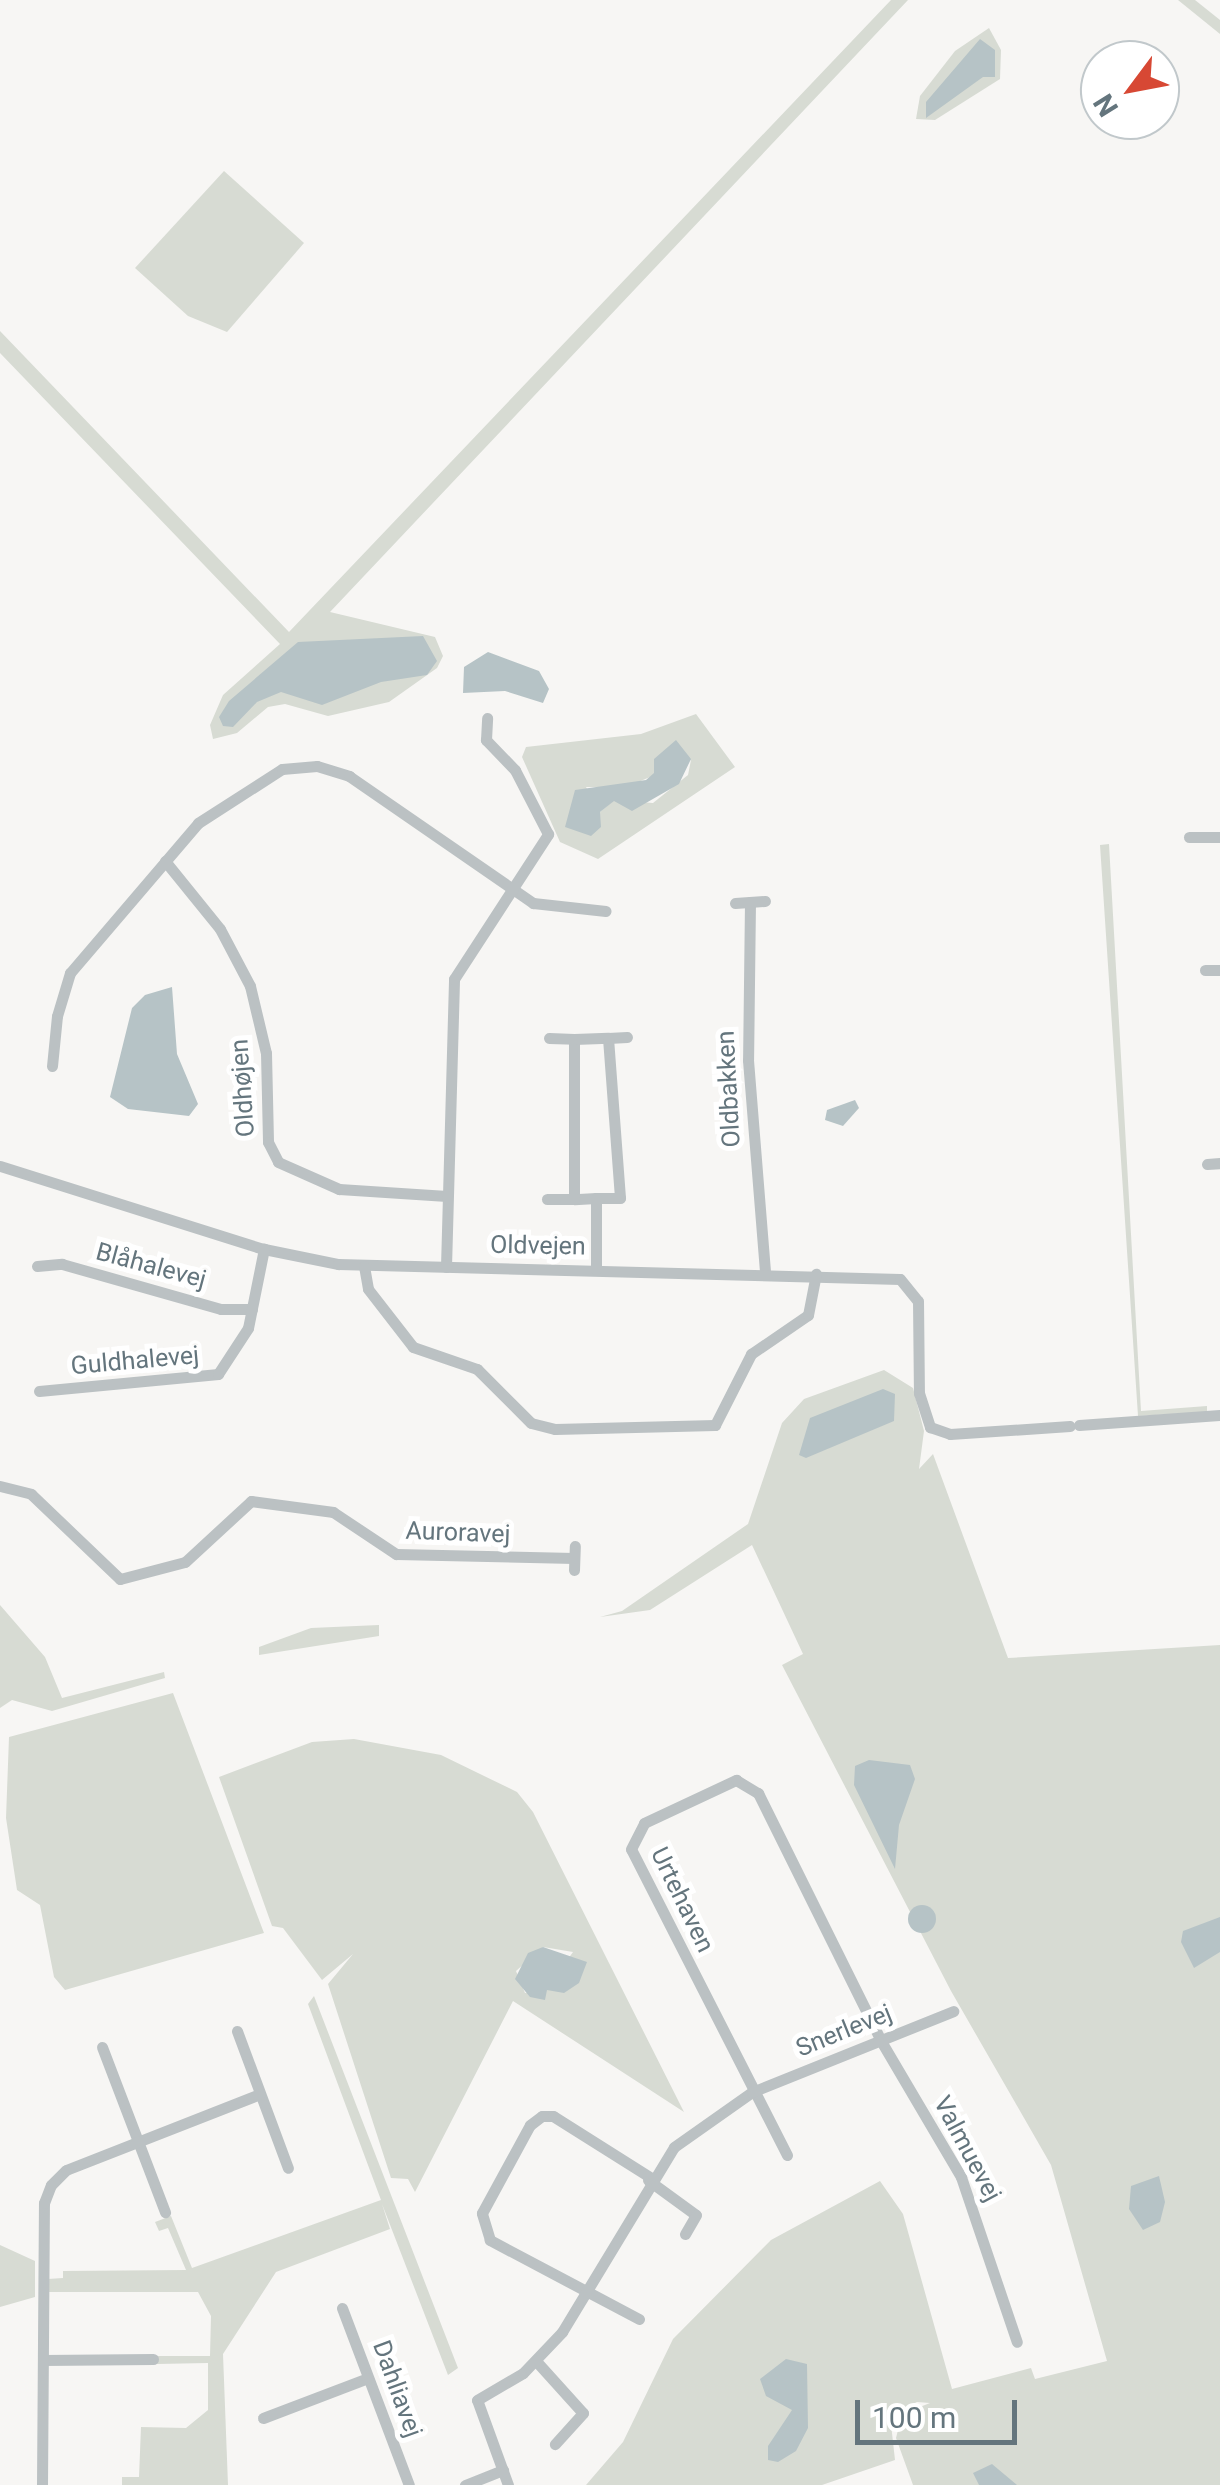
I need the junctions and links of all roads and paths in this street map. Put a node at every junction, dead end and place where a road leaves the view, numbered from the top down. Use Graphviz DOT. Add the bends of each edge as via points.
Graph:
graph roads {
  1 [pos="486,718"];
  2 [pos="1190,837"];
  3 [pos="1220,837"];
  4 [pos="164,862"];
  5 [pos="510,891"];
  6 [pos="750,902"];
  7 [pos="766,902"];
  8 [pos="735,903"];
  9 [pos="606,911"];
  10 [pos="1204,970"];
  11 [pos="1220,970"];
  12 [pos="627,1037"];
  13 [pos="549,1038"];
  14 [pos="608,1038"];
  15 [pos="574,1039"];
  16 [pos="52,1066"];
  17 [pos="0,1166"];
  18 [pos="447,1196"];
  19 [pos="596,1198"];
  20 [pos="547,1199"];
  21 [pos="574,1199"];
  22 [pos="264,1249"];
  23 [pos="37,1266"];
  24 [pos="364,1266"];
  25 [pos="446,1266"];
  26 [pos="596,1269"];
  27 [pos="765,1273"];
  28 [pos="816,1274"];
  29 [pos="252,1309"];
  30 [pos="39,1392"];
  31 [pos="1220,1415"];
  32 [pos="0,1486"];
  33 [pos="575,1558"];
  34 [pos="953,2011"];
  35 [pos="237,2031"];
  36 [pos="881,2041"];
  37 [pos="102,2048"];
  38 [pos="752,2092"];
  39 [pos="260,2094"];
  40 [pos="138,2142"];
  41 [pos="787,2154"];
  42 [pos="288,2168"];
  43 [pos="649,2178"];
  44 [pos="165,2212"];
  45 [pos="685,2234"];
  46 [pos="587,2292"];
  47 [pos="342,2308"];
  48 [pos="639,2318"];
  49 [pos="1017,2342"];
  50 [pos="152,2359"];
  51 [pos="44,2360"];
  52 [pos="536,2361"];
  53 [pos="368,2378"];
  54 [pos="263,2418"];
  55 [pos="555,2444"];
  56 [pos="503,2470"];
  57 [pos="42,2485"];
  58 [pos="409,2485"];
  59 [pos="465,2485"];
  60 [pos="508,2485"];
  1 -- 5 [label="street" via="486,740 515,770 548,830"];
  2 -- 3 [label="street"];
  4 -- 5 [label="street" via="198,823 248,786 282,769 317,766 354,779"];
  4 -- 16 [label="street" via="70,972"];
  4 -- 18 [label="street, Oldhøjen" via="220,930 250,986 266,1053 268,1142 278,1162 339,1189"];
  5 -- 9 [label="street" via="552,909"];
  5 -- 18 [label="street" via="454,979"];
  6 -- 7 [label="street"];
  6 -- 8 [label="street"];
  6 -- 27 [label="street, Oldbakken" via="748,1060"];
  10 -- 11 [label="street"];
  12 -- 14 [label="street"];
  13 -- 15 [label="street"];
  14 -- 15 [label="street"];
  14 -- 19 [label="street" via="620,1198"];
  15 -- 21 [label="street"];
  17 -- 22 [label="street, Oldvejen"];
  18 -- 25 [label="street"];
  19 -- 21 [label="street"];
  19 -- 26 [label="street"];
  20 -- 21 [label="street"];
  22 -- 24 [label="street, Oldvejen"];
  22 -- 29 [label="street, Guldhalevej"];
  23 -- 29 [label="street, Blåhalevej" via="62,1264 220,1309"];
  24 -- 25 [label="street, Oldvejen"];
  24 -- 28 [label="street" via="368,1290 413,1347 477,1369 532,1422 555,1429 714,1425 751,1354 808,1315"];
  25 -- 26 [label="street, Oldvejen"];
  26 -- 27 [label="street, Oldvejen"];
  27 -- 28 [label="street, Oldvejen"];
  28 -- 31 [label="street, Oldvejen" via="893,1277 910,1286 920,1312 922,1414 935,1431"];
  29 -- 30 [label="street, Guldhalevej" via="237,1347 213,1377"];
  32 -- 33 [label="street, Auroravej" via="31,1494 120,1579 185,1562 251,1501 334,1512 396,1554"];
  34 -- 36 [label="street, Snerlevej"];
  35 -- 39 [label="street"];
  36 -- 38 [label="street, Snerlevej"];
  36 -- 38 [label="street, Urtehaven" via="758,1793 730,1781 644,1823 631,1849"];
  36 -- 49 [label="street, Valmuevej" via="971,2198"];
  37 -- 40 [label="street"];
  38 -- 41 [label="street"];
  38 -- 43 [label="street, Snerlevej" via="695,2127"];
  39 -- 40 [label="street"];
  39 -- 42 [label="street"];
  40 -- 44 [label="street"];
  40 -- 51 [label="street" via="66,2170 46,2194"];
  43 -- 45 [label="street" via="696,2215"];
  43 -- 46 [label="street, Snerlevej"];
  43 -- 46 [label="street" via="553,2116 530,2125 482,2213 485,2232"];
  46 -- 48 [label="street"];
  46 -- 52 [label="street, Snerlevej"];
  47 -- 53 [label="street, Dahliavej"];
  50 -- 51 [label="street"];
  51 -- 57 [label="street"];
  52 -- 55 [label="street" via="583,2413"];
  52 -- 56 [label="street, Snerlevej" via="476,2400"];
  53 -- 54 [label="street"];
  53 -- 58 [label="street, Dahliavej"];
  56 -- 59 [label="street"];
  56 -- 60 [label="street"];
}
